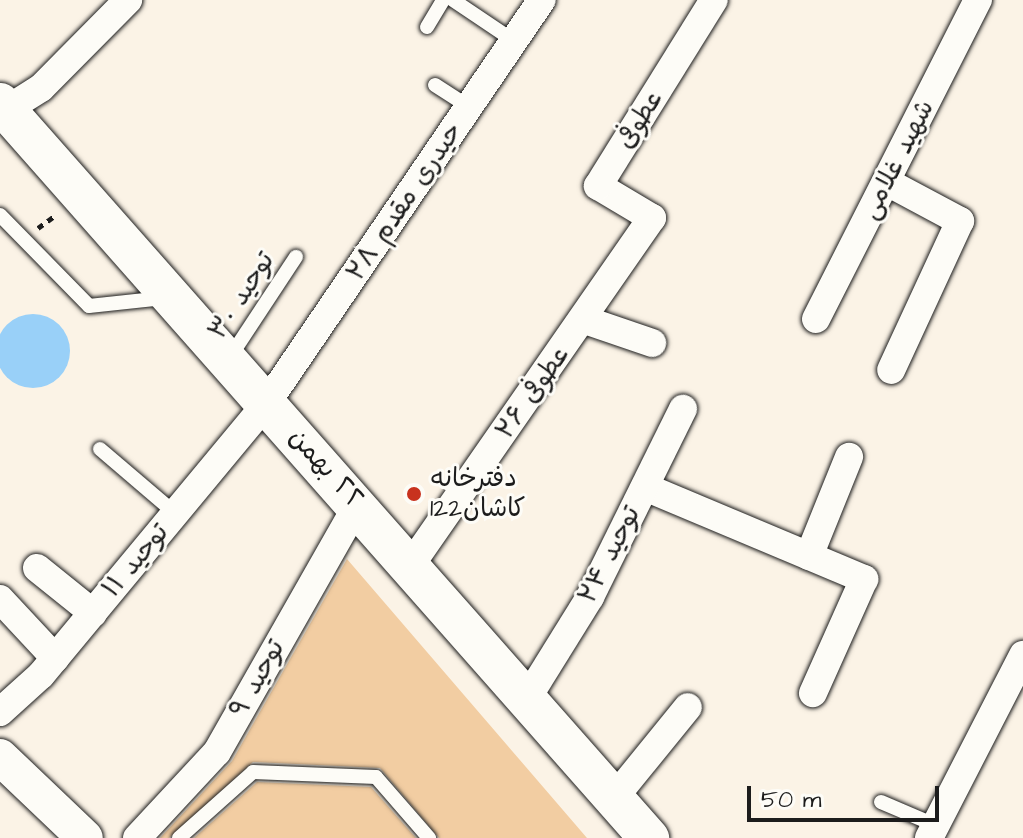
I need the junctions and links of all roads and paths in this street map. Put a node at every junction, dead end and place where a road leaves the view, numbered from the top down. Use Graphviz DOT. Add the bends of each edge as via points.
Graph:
graph roads {
  1 [pos="128,0"];
  2 [pos="443,0"];
  3 [pos="453,0"];
  4 [pos="542,0"];
  5 [pos="714,0"];
  6 [pos="978,0"];
  7 [pos="427,27"];
  8 [pos="514,41"];
  9 [pos="435,85"];
  10 [pos="3,106"];
  11 [pos="469,107"];
  12 [pos="887,182"];
  13 [pos="0,215"];
  14 [pos="652,218"];
  15 [pos="296,257"];
  16 [pos="171,298"];
  17 [pos="816,319"];
  18 [pos="585,320"];
  19 [pos="652,343"];
  20 [pos="228,361"];
  21 [pos="891,370"];
  22 [pos="266,404"];
  23 [pos="683,409"];
  24 [pos="100,449"];
  25 [pos="849,457"];
  26 [pos="645,487"];
  27 [pos="358,504"];
  28 [pos="175,513"];
  29 [pos="809,556"];
  30 [pos="410,566"];
  31 [pos="37,568"];
  32 [pos="0,599"];
  33 [pos="93,613"];
  34 [pos="1023,655"];
  35 [pos="55,658"];
  36 [pos="813,693"];
  37 [pos="528,697"];
  38 [pos="688,707"];
  39 [pos="0,712"];
  40 [pos="0,757"];
  41 [pos="614,798"];
  42 [pos="881,802"];
  43 [pos="932,832"];
  44 [pos="85,838"];
  45 [pos="137,838"];
  46 [pos="179,838"];
  47 [pos="429,838"];
  48 [pos="649,838"];
  1 -- 10 [label="street" via="41,88"];
  2 -- 7 [label="lane"];
  3 -- 8 [label="lane"];
  4 -- 8 [label="street, حیدری مقدم ۲۸"];
  5 -- 14 [label="street, عطوفی" via="598,186"];
  6 -- 12 [label="street, شهید غلامی"];
  8 -- 11 [label="street, حیدری مقدم ۲۸"];
  9 -- 11 [label="lane"];
  10 -- 16 [label="main road, ٢٢ بهمن"];
  11 -- 22 [label="street, حیدری مقدم ۲۸"];
  12 -- 17 [label="street, شهید غلامی"];
  12 -- 21 [label="street" via="960,221"];
  13 -- 16 [label="lane" via="52,277 89,306"];
  14 -- 18 [label="street, عطوفی ۲۶"];
  15 -- 20 [label="lane, توحید ۳۰"];
  16 -- 20 [label="main road, ٢٢ بهمن"];
  18 -- 19 [label="street"];
  18 -- 30 [label="street, عطوفی ۲۶"];
  20 -- 22 [label="main road, ٢٢ بهمن"];
  22 -- 27 [label="main road, ٢٢ بهمن"];
  22 -- 28 [label="street, توحید ۱۱"];
  23 -- 26 [label="street, توحید ۲۴"];
  24 -- 28 [label="lane"];
  25 -- 29 [label="street"];
  26 -- 29 [label="street"];
  26 -- 37 [label="street, توحید ۲۴"];
  27 -- 30 [label="main road, ٢٢ بهمن"];
  27 -- 45 [label="street, توحید ۹" via="217,752"];
  28 -- 33 [label="street, توحید ۱۱"];
  29 -- 36 [label="street" via="864,579"];
  30 -- 37 [label="main road, ٢٢ بهمن"];
  31 -- 33 [label="street"];
  32 -- 35 [label="street"];
  33 -- 35 [label="street, توحید ۱۱"];
  34 -- 43 [label="street"];
  35 -- 39 [label="street, توحید ۱۱"];
  37 -- 41 [label="main road, ٢٢ بهمن"];
  38 -- 41 [label="street"];
  40 -- 44 [label="street"];
  41 -- 48 [label="main road, ٢٢ بهمن"];
  42 -- 43 [label="lane"];
  46 -- 47 [label="lane" via="253,772 376,777"];
}
